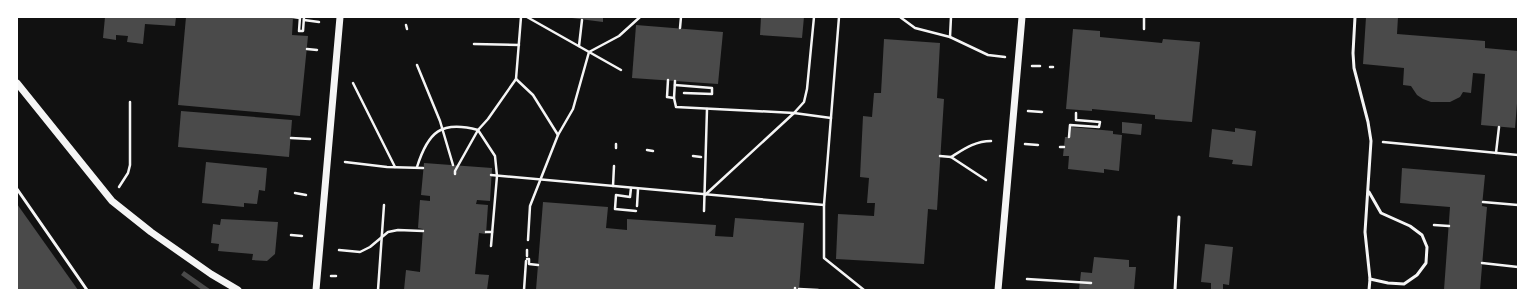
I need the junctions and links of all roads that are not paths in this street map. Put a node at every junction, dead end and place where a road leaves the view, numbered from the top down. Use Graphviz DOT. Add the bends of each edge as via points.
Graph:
graph roads {
  1 [pos="340,17"];
  2 [pos="1022,17"];
  3 [pos="1354,17"];
  4 [pos="17,82"];
  5 [pos="17,189"];
  6 [pos="1368,191"];
  7 [pos="1180,217"];
  8 [pos="1370,279"];
  9 [pos="86,290"];
  10 [pos="238,290"];
  11 [pos="316,290"];
  12 [pos="998,290"];
  13 [pos="1175,290"];
  14 [pos="1369,290"];
  1 -- 11 [label="street"];
  2 -- 12 [label="street"];
  3 -- 6 [label="lane" via="1354,68 1372,141"];
  4 -- 10 [label="street" via="112,201 151,232"];
  5 -- 9 [label="lane"];
  6 -- 8 [label="lane" via="1365,232"];
  6 -- 8 [label="lane" via="1381,213 1410,226 1422,235 1427,247 1426,263 1417,275 1404,284"];
  7 -- 13 [label="lane"];
  8 -- 14 [label="lane"];
}
